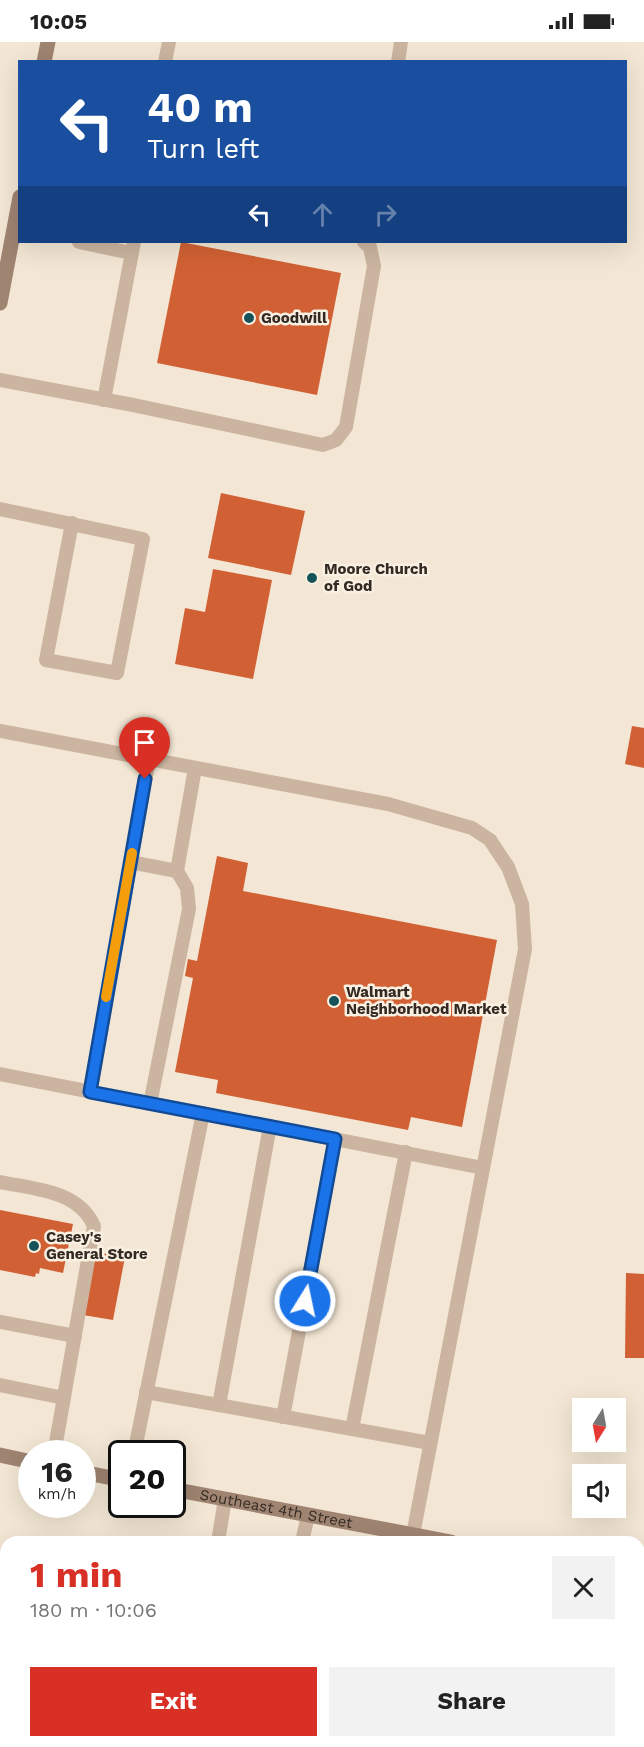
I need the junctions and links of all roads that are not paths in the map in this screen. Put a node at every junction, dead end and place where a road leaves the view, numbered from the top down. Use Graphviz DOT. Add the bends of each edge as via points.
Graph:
graph roads {
  1 [pos="48,42"];
  2 [pos="168,42"];
  3 [pos="401,42"];
  4 [pos="44,60"];
  5 [pos="165,60"];
  6 [pos="398,60"];
  7 [pos="17,228"];
  8 [pos="90,243"];
  9 [pos="365,243"];
  10 [pos="132,247"];
  11 [pos="0,303"];
  12 [pos="0,380"];
  13 [pos="104,400"];
  14 [pos="0,509"];
  15 [pos="72,523"];
  16 [pos="0,731"];
  17 [pos="149,759"];
  18 [pos="195,768"];
  19 [pos="130,862"];
  20 [pos="177,871"];
  21 [pos="0,1074"];
  22 [pos="90,1092"];
  23 [pos="150,1104"];
  24 [pos="203,1113"];
  25 [pos="270,1126"];
  26 [pos="335,1139"];
  27 [pos="406,1152"];
  28 [pos="483,1168"];
  29 [pos="0,1182"];
  30 [pos="0,1322"];
  31 [pos="75,1336"];
  32 [pos="0,1385"];
  33 [pos="146,1392"];
  34 [pos="64,1398"];
  35 [pos="219,1405"];
  36 [pos="283,1417"];
  37 [pos="352,1429"];
  38 [pos="56,1440"];
  39 [pos="137,1440"];
  40 [pos="430,1443"];
  41 [pos="0,1455"];
  42 [pos="18,1459"];
  43 [pos="186,1492"];
  44 [pos="225,1499"];
  45 [pos="308,1515"];
  46 [pos="413,1535"];
  47 [pos="219,1536"];
  48 [pos="303,1536"];
  49 [pos="418,1536"];
  1 -- 4 [label="main road"];
  2 -- 5 [label="lane"];
  3 -- 6 [label="lane"];
  7 -- 11 [label="main road"];
  8 -- 10 [label="lane"];
  9 -- 13 [label="lane" via="370,247 374,266 346,427 336,440 323,446"];
  10 -- 13 [label="lane"];
  12 -- 13 [label="lane"];
  14 -- 15 [label="lane"];
  15 -- 15 [label="lane" via="143,539 117,673 46,660"];
  16 -- 17 [label="lane"];
  17 -- 18 [label="lane"];
  17 -- 19 [label="lane"];
  18 -- 20 [label="lane"];
  18 -- 28 [label="lane" via="388,804 472,828 490,840 508,867 522,904 525,949"];
  19 -- 20 [label="lane"];
  19 -- 22 [label="lane"];
  20 -- 23 [label="lane" via="187,888 189,909"];
  21 -- 22 [label="lane"];
  22 -- 23 [label="lane"];
  23 -- 24 [label="lane"];
  24 -- 25 [label="lane"];
  24 -- 33 [label="lane"];
  25 -- 26 [label="lane"];
  25 -- 35 [label="lane"];
  26 -- 27 [label="lane"];
  26 -- 36 [label="lane"];
  27 -- 28 [label="lane"];
  27 -- 37 [label="lane"];
  28 -- 40 [label="lane"];
  29 -- 31 [label="lane" via="67,1196 89,1215 94,1226"];
  30 -- 31 [label="lane"];
  31 -- 34 [label="lane"];
  32 -- 34 [label="lane"];
  33 -- 35 [label="lane"];
  33 -- 39 [label="lane"];
  34 -- 38 [label="lane"];
  35 -- 36 [label="lane"];
  36 -- 37 [label="lane"];
  37 -- 40 [label="lane"];
  40 -- 46 [label="lane"];
  41 -- 42 [label="main road"];
  43 -- 44 [label="main road, Southeast 4th Street"];
  44 -- 45 [label="main road, Southeast 4th Street"];
  44 -- 47 [label="lane"];
  45 -- 46 [label="main road, Southeast 4th Street"];
  45 -- 48 [label="lane"];
  46 -- 49 [label="main road, Southeast 4th Street"];
}
